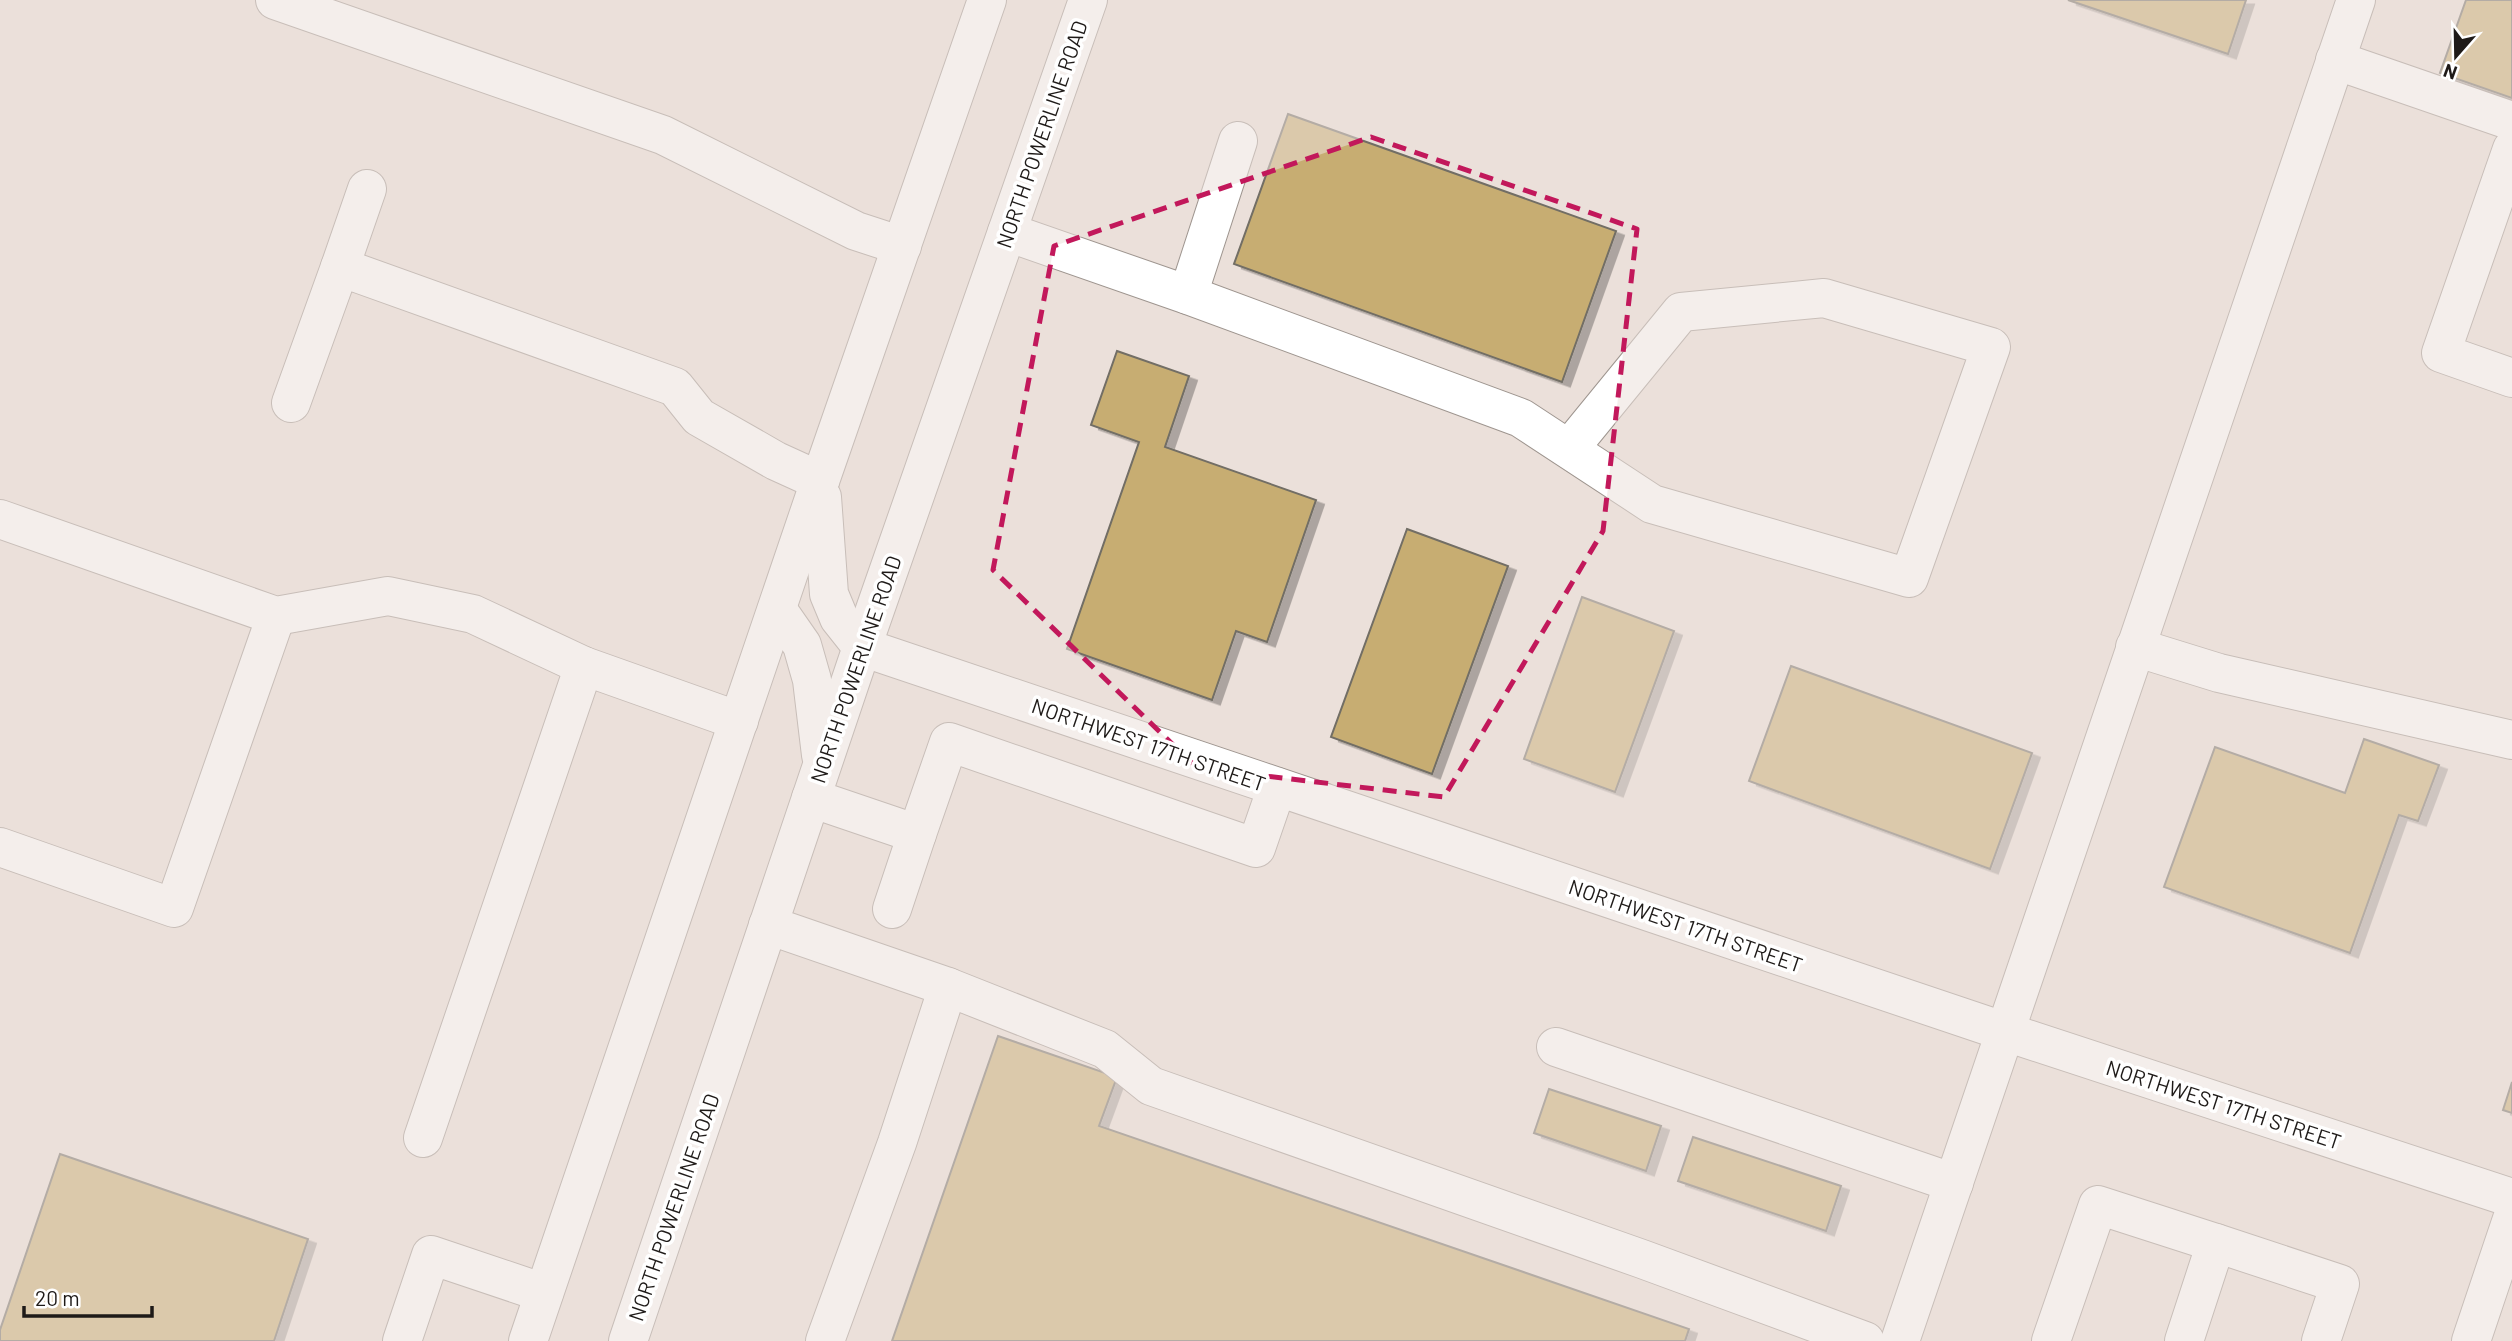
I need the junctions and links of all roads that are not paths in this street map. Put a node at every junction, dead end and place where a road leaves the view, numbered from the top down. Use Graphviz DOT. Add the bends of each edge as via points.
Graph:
graph roads {
  1 [pos="275,0"];
  2 [pos="987,0"];
  3 [pos="1088,0"];
  4 [pos="2356,0"];
  5 [pos="2335,60"];
  6 [pos="2512,121"];
  7 [pos="1238,141"];
  8 [pos="2512,149"];
  9 [pos="367,189"];
  10 [pos="1007,232"];
  11 [pos="902,246"];
  12 [pos="340,267"];
  13 [pos="1188,295"];
  14 [pos="2512,378"];
  15 [pos="291,403"];
  16 [pos="1569,449"];
  17 [pos="820,481"];
  18 [pos="0,519"];
  19 [pos="777,609"];
  20 [pos="276,616"];
  21 [pos="862,647"];
  22 [pos="2136,647"];
  23 [pos="584,666"];
  24 [pos="739,721"];
  25 [pos="2512,740"];
  26 [pos="816,781"];
  27 [pos="1277,787"];
  28 [pos="917,834"];
  29 [pos="0,846"];
  30 [pos="892,909"];
  31 [pos="768,925"];
  32 [pos="948,987"];
  33 [pos="2006,1032"];
  34 [pos="1556,1047"];
  35 [pos="423,1138"];
  36 [pos="1954,1182"];
  37 [pos="2512,1198"];
  38 [pos="2512,1219"];
  39 [pos="2216,1243"];
  40 [pos="544,1293"];
  41 [pos="402,1341"];
  42 [pos="527,1341"];
  43 [pos="628,1341"];
  44 [pos="825,1341"];
  45 [pos="1865,1341"];
  46 [pos="1900,1341"];
  47 [pos="2051,1341"];
  48 [pos="2184,1341"];
  49 [pos="2321,1341"];
  50 [pos="2471,1341"];
  1 -- 11 [label="main road" via="663,135 856,231"];
  2 -- 11 [label="main road"];
  3 -- 10 [label="main road, NORTH POWERLINE ROAD"];
  4 -- 5 [label="main road"];
  5 -- 6 [label="main road"];
  5 -- 22 [label="main road"];
  7 -- 13 [label="main road"];
  8 -- 14 [label="main road" via="2441,353"];
  9 -- 12 [label="main road"];
  10 -- 13 [label="main road"];
  10 -- 21 [label="main road, NORTH POWERLINE ROAD"];
  11 -- 17 [label="main road"];
  12 -- 15 [label="main road"];
  12 -- 17 [label="main road" via="675,387 699,417"];
  13 -- 16 [label="main road" via="1521,418"];
  16 -- 16 [label="main road" via="1652,504 1909,578 1991,347 1824,298 1681,312"];
  17 -- 19 [label="main road"];
  17 -- 21 [label="main road" via="829,594 839,618"];
  18 -- 20 [label="main road"];
  19 -- 24 [label="main road"];
  19 -- 26 [label="main road" via="802,645 812,680"];
  20 -- 23 [label="main road" via="388,596 473,614"];
  20 -- 29 [label="main road" via="174,908"];
  21 -- 26 [label="main road, NORTH POWERLINE ROAD"];
  21 -- 27 [label="main road, NORTHWEST 17TH STREET"];
  22 -- 25 [label="main road" via="2219,673"];
  22 -- 33 [label="main road"];
  23 -- 24 [label="main road"];
  23 -- 35 [label="main road"];
  24 -- 40 [label="main road"];
  26 -- 28 [label="main road"];
  26 -- 31 [label="main road, NORTH POWERLINE ROAD"];
  27 -- 28 [label="main road" via="1256,848 949,742"];
  27 -- 33 [label="main road, NORTHWEST 17TH STREET"];
  28 -- 30 [label="main road"];
  31 -- 32 [label="main road"];
  31 -- 43 [label="main road, NORTH POWERLINE ROAD"];
  32 -- 44 [label="main road"];
  32 -- 45 [label="main road" via="1105,1049 1151,1086"];
  33 -- 36 [label="main road"];
  33 -- 37 [label="main road, NORTHWEST 17TH STREET"];
  34 -- 36 [label="main road"];
  36 -- 46 [label="main road"];
  38 -- 50 [label="main road"];
  39 -- 47 [label="main road" via="2098,1205"];
  39 -- 48 [label="main road"];
  39 -- 49 [label="main road" via="2340,1284"];
  40 -- 41 [label="main road" via="431,1255"];
  40 -- 42 [label="main road"];
}
